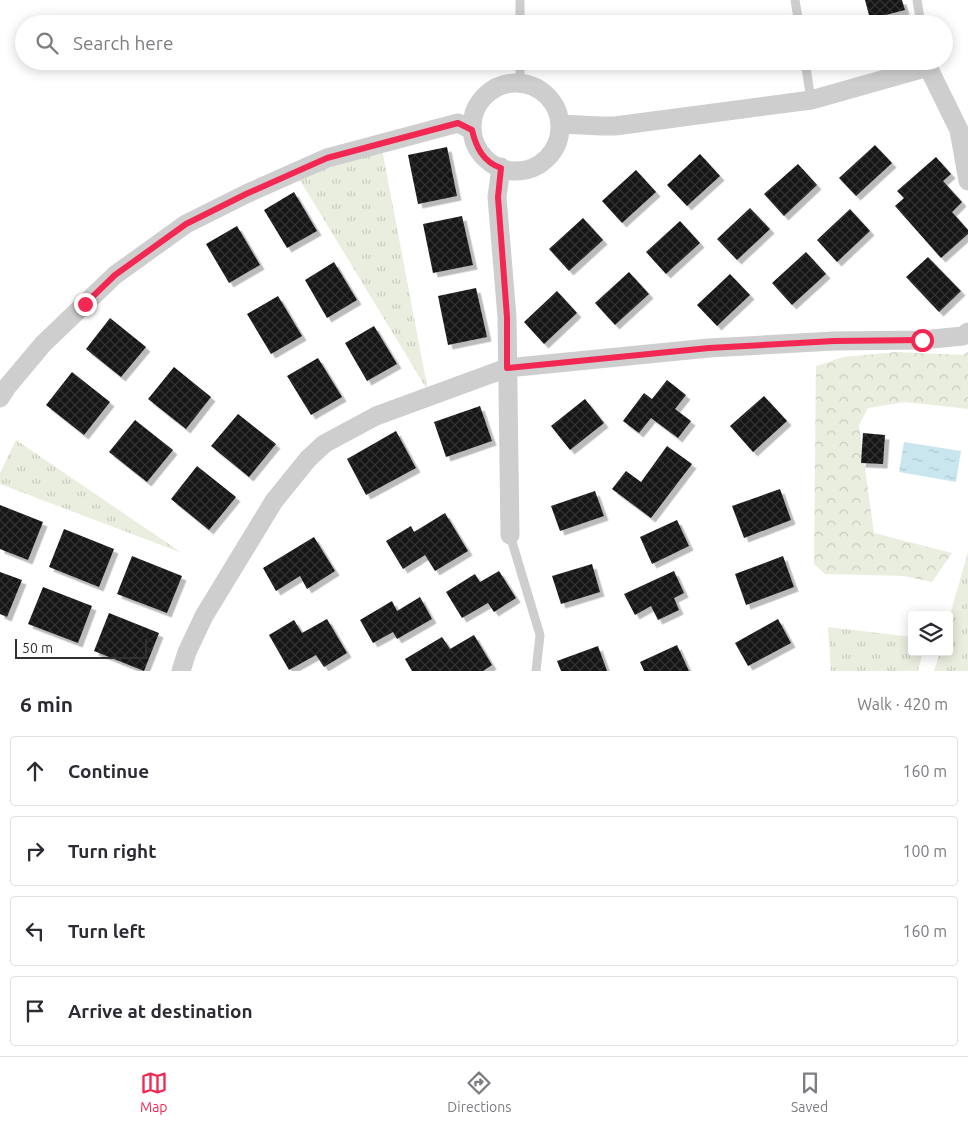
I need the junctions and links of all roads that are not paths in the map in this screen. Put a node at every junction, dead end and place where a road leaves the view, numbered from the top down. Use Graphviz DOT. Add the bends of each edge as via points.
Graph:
graph roads {
  1 [pos="520,0"];
  2 [pos="795,0"];
  3 [pos="917,0"];
  4 [pos="520,15"];
  5 [pos="798,15"];
  6 [pos="920,15"];
  7 [pos="520,70"];
  8 [pos="806,70"];
  9 [pos="908,70"];
  10 [pos="931,70"];
  11 [pos="520,83"];
  12 [pos="811,100"];
  13 [pos="560,124"];
  14 [pos="472,130"];
  15 [pos="501,168"];
  16 [pos="968,181"];
  17 [pos="968,332"];
  18 [pos="507,368"];
  19 [pos="0,398"];
  20 [pos="510,535"];
  21 [pos="181,671"];
  22 [pos="536,671"];
  1 -- 4 [label="lane"];
  2 -- 5 [label="lane"];
  3 -- 6 [label="lane"];
  7 -- 11 [label="lane"];
  8 -- 12 [label="lane"];
  9 -- 12 [label="street"];
  10 -- 16 [label="street" via="958,130"];
  11 -- 13 [label="street" via="535,87 548,96"];
  11 -- 14 [label="street" via="505,84 491,90 480,101"];
  12 -- 13 [label="street" via="615,126"];
  13 -- 15 [label="street" via="554,149 545,160 521,170"];
  14 -- 15 [label="street" via="484,157"];
  14 -- 19 [label="street" via="458,123 327,158 186,224 115,275 43,344"];
  15 -- 18 [label="street" via="498,197 507,317"];
  17 -- 18 [label="street" via="962,336 922,340 709,348"];
  18 -- 20 [label="street"];
  18 -- 21 [label="street" via="376,416 324,444 274,501 204,616"];
  20 -- 22 [label="lane" via="540,636"];
}
